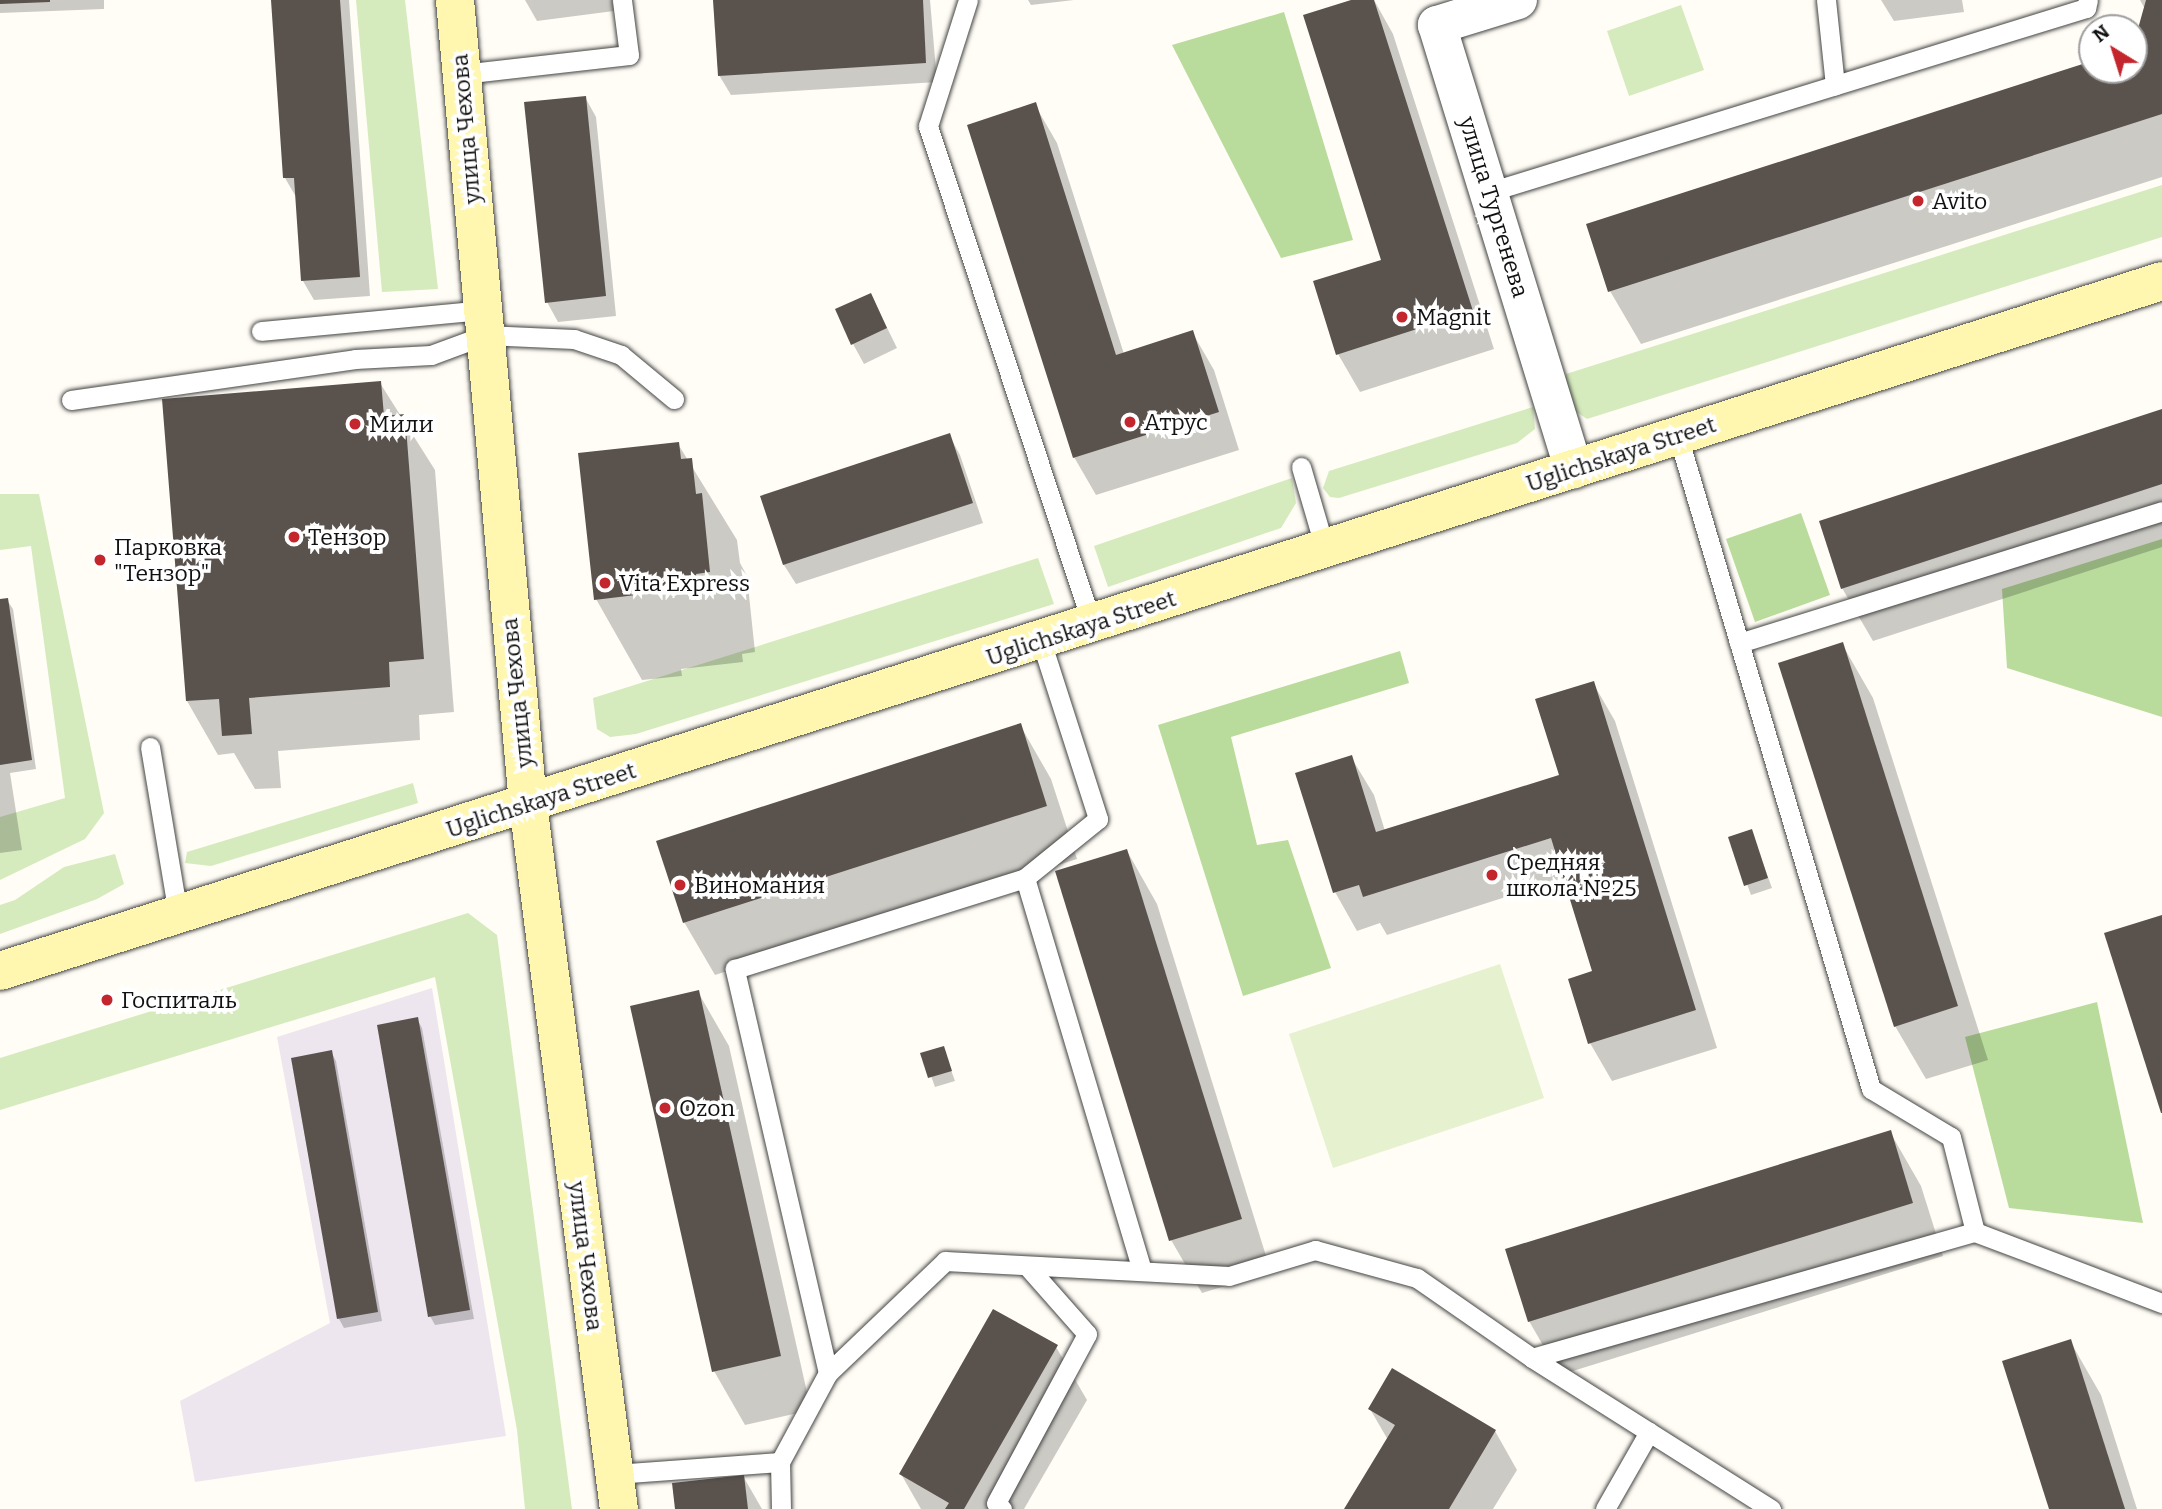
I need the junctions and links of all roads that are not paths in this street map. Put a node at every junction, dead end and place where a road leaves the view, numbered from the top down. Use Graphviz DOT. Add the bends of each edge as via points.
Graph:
graph roads {
  1 [pos="455,0"];
  2 [pos="622,0"];
  3 [pos="968,0"];
  4 [pos="1518,0"];
  5 [pos="1826,0"];
  6 [pos="2088,0"];
  7 [pos="462,74"];
  8 [pos="1835,86"];
  9 [pos="1489,192"];
  10 [pos="2162,281"];
  11 [pos="484,323"];
  12 [pos="261,331"];
  13 [pos="674,399"];
  14 [pos="71,400"];
  15 [pos="1678,436"];
  16 [pos="1301,467"];
  17 [pos="1574,469"];
  18 [pos="2162,511"];
  19 [pos="1325,549"];
  20 [pos="1092,624"];
  21 [pos="1041,641"];
  22 [pos="1739,643"];
  23 [pos="150,747"];
  24 [pos="528,804"];
  25 [pos="1025,878"];
  26 [pos="178,915"];
  27 [pos="0,971"];
  28 [pos="1975,1232"];
  29 [pos="1028,1267"];
  30 [pos="1142,1270"];
  31 [pos="2162,1303"];
  32 [pos="1531,1358"];
  33 [pos="828,1373"];
  34 [pos="1649,1432"];
  35 [pos="780,1462"];
  36 [pos="617,1492"];
  37 [pos="781,1509"];
  38 [pos="1002,1509"];
  39 [pos="1605,1509"];
  40 [pos="1772,1509"];
  1 -- 7 [label="main road, улица Чехова"];
  2 -- 7 [label="lane" via="629,55"];
  3 -- 20 [label="lane" via="928,126"];
  4 -- 9 [label="street, улица Тургенева" via="1437,26"];
  5 -- 8 [label="lane"];
  6 -- 8 [label="lane" via="2086,8"];
  7 -- 11 [label="main road, улица Чехова"];
  8 -- 9 [label="lane"];
  9 -- 17 [label="street, улица Тургенева"];
  10 -- 15 [label="main road, Uglichskaya Street"];
  11 -- 12 [label="lane"];
  11 -- 13 [label="lane" via="574,338 621,355"];
  11 -- 14 [label="lane" via="431,355 341,361"];
  11 -- 24 [label="main road, улица Чехова"];
  15 -- 17 [label="main road, Uglichskaya Street"];
  15 -- 22 [label="lane"];
  16 -- 19 [label="lane"];
  17 -- 19 [label="main road, Uglichskaya Street"];
  18 -- 22 [label="lane"];
  19 -- 20 [label="main road, Uglichskaya Street"];
  20 -- 21 [label="main road, Uglichskaya Street"];
  21 -- 24 [label="main road, Uglichskaya Street"];
  21 -- 25 [label="lane" via="1098,819"];
  22 -- 28 [label="lane" via="1871,1089 1951,1137"];
  23 -- 26 [label="lane"];
  24 -- 26 [label="main road, Uglichskaya Street"];
  24 -- 36 [label="main road, улица Чехова"];
  25 -- 30 [label="lane"];
  25 -- 33 [label="lane" via="735,969"];
  26 -- 27 [label="main road, Uglichskaya Street"];
  28 -- 31 [label="lane"];
  28 -- 32 [label="lane"];
  29 -- 30 [label="lane"];
  29 -- 33 [label="lane" via="945,1262"];
  29 -- 38 [label="lane" via="1087,1334 996,1503"];
  30 -- 32 [label="lane" via="1229,1276 1315,1250 1417,1278"];
  32 -- 34 [label="lane"];
  33 -- 35 [label="lane"];
  34 -- 39 [label="lane"];
  34 -- 40 [label="lane"];
  35 -- 36 [label="lane"];
  35 -- 37 [label="lane"];
}
